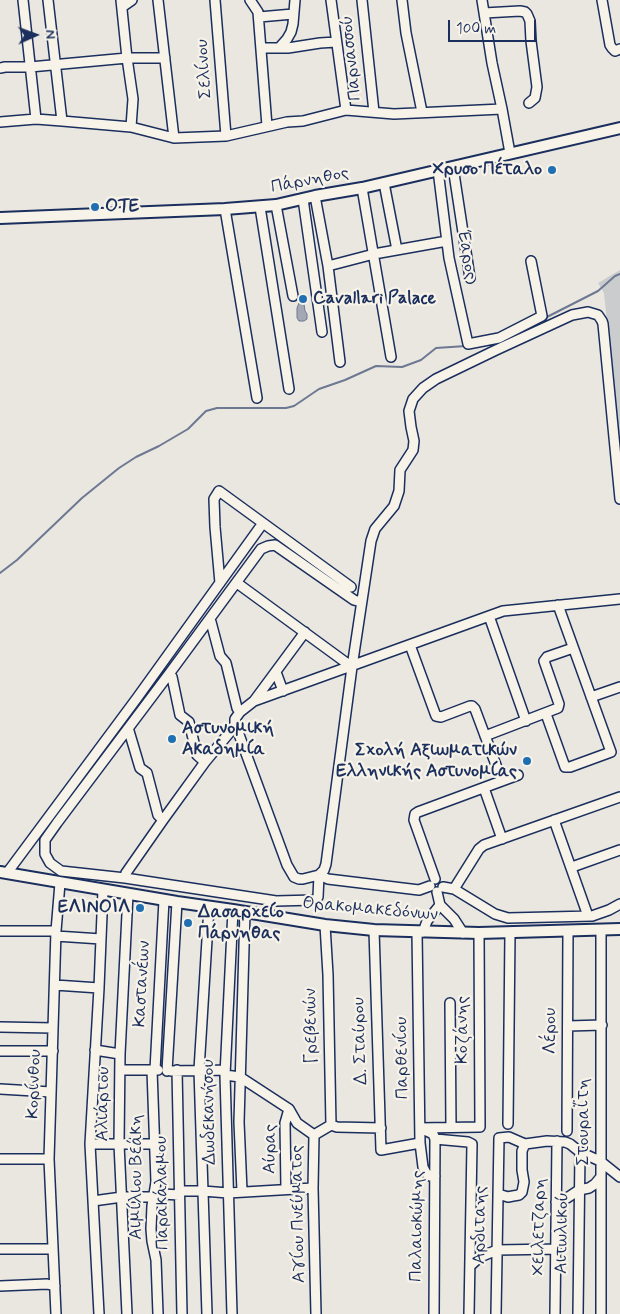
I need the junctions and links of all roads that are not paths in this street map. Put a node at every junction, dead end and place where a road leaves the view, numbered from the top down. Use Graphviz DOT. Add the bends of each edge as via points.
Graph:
graph roads {
  1 [pos="23,0"];
  2 [pos="48,0"];
  3 [pos="132,0"];
  4 [pos="158,0"];
  5 [pos="215,0"];
  6 [pos="250,0"];
  7 [pos="295,0"];
  8 [pos="330,0"];
  9 [pos="362,0"];
  10 [pos="402,0"];
  11 [pos="482,0"];
  12 [pos="602,0"];
  13 [pos="122,3"];
  14 [pos="484,13"];
  15 [pos="293,14"];
  16 [pos="258,18"];
  17 [pos="336,42"];
  18 [pos="261,48"];
  19 [pos="279,48"];
  20 [pos="620,50"];
  21 [pos="127,58"];
  22 [pos="165,58"];
  23 [pos="55,65"];
  24 [pos="0,68"];
  25 [pos="30,68"];
  26 [pos="530,103"];
  27 [pos="502,109"];
  28 [pos="346,110"];
  29 [pos="374,112"];
  30 [pos="422,112"];
  31 [pos="36,119"];
  32 [pos="62,121"];
  33 [pos="0,122"];
  34 [pos="267,126"];
  35 [pos="131,127"];
  36 [pos="620,128"];
  37 [pos="226,136"];
  38 [pos="174,138"];
  39 [pos="510,153"];
  40 [pos="452,167"];
  41 [pos="438,170"];
  42 [pos="384,182"];
  43 [pos="362,188"];
  44 [pos="316,196"];
  45 [pos="304,200"];
  46 [pos="276,206"];
  47 [pos="260,207"];
  48 [pos="225,209"];
  49 [pos="0,218"];
  50 [pos="447,241"];
  51 [pos="397,250"];
  52 [pos="374,254"];
  53 [pos="532,260"];
  54 [pos="328,266"];
  55 [pos="470,278"];
  56 [pos="294,296"];
  57 [pos="322,332"];
  58 [pos="391,357"];
  59 [pos="340,362"];
  60 [pos="289,390"];
  61 [pos="257,398"];
  62 [pos="620,500"];
  63 [pos="263,523"];
  64 [pos="220,583"];
  65 [pos="237,583"];
  66 [pos="351,586"];
  67 [pos="620,599"];
  68 [pos="361,602"];
  69 [pos="558,606"];
  70 [pos="489,616"];
  71 [pos="209,620"];
  72 [pos="305,632"];
  73 [pos="410,645"];
  74 [pos="573,648"];
  75 [pos="352,667"];
  76 [pos="276,672"];
  77 [pos="169,674"];
  78 [pos="620,687"];
  79 [pos="284,690"];
  80 [pos="591,697"];
  81 [pos="254,701"];
  82 [pos="240,712"];
  83 [pos="546,714"];
  84 [pos="526,721"];
  85 [pos="234,726"];
  86 [pos="128,729"];
  87 [pos="485,736"];
  88 [pos="205,762"];
  89 [pos="518,775"];
  90 [pos="502,781"];
  91 [pos="484,788"];
  92 [pos="620,796"];
  93 [pos="163,820"];
  94 [pos="554,820"];
  95 [pos="502,839"];
  96 [pos="620,850"];
  97 [pos="572,867"];
  98 [pos="4,873"];
  99 [pos="320,875"];
  100 [pos="125,878"];
  101 [pos="60,883"];
  102 [pos="436,886"];
  103 [pos="454,889"];
  104 [pos="103,890"];
  105 [pos="128,894"];
  106 [pos="164,900"];
  107 [pos="176,902"];
  108 [pos="620,904"];
  109 [pos="440,905"];
  110 [pos="209,907"];
  111 [pos="233,910"];
  112 [pos="245,912"];
  113 [pos="588,916"];
  114 [pos="325,925"];
  115 [pos="620,929"];
  116 [pos="374,930"];
  117 [pos="601,930"];
  118 [pos="0,931"];
  119 [pos="568,931"];
  120 [pos="420,932"];
  121 [pos="463,933"];
  122 [pos="479,933"];
  123 [pos="510,933"];
  124 [pos="56,934"];
  125 [pos="101,939"];
  126 [pos="229,982"];
  127 [pos="243,984"];
  128 [pos="54,985"];
  129 [pos="99,988"];
  130 [pos="450,1003"];
  131 [pos="602,1025"];
  132 [pos="568,1026"];
  133 [pos="0,1027"];
  134 [pos="53,1028"];
  135 [pos="95,1050"];
  136 [pos="0,1051"];
  137 [pos="53,1051"];
  138 [pos="120,1054"];
  139 [pos="120,1070"];
  140 [pos="154,1070"];
  141 [pos="172,1070"];
  142 [pos="199,1070"];
  143 [pos="225,1072"];
  144 [pos="240,1077"];
  145 [pos="0,1089"];
  146 [pos="51,1092"];
  147 [pos="289,1109"];
  148 [pos="239,1122"];
  149 [pos="226,1123"];
  150 [pos="508,1124"];
  151 [pos="331,1126"];
  152 [pos="452,1127"];
  153 [pos="381,1128"];
  154 [pos="420,1128"];
  155 [pos="567,1131"];
  156 [pos="314,1135"];
  157 [pos="435,1141"];
  158 [pos="557,1141"];
  159 [pos="90,1144"];
  160 [pos="119,1144"];
  161 [pos="155,1144"];
  162 [pos="420,1144"];
  163 [pos="525,1144"];
  164 [pos="580,1152"];
  165 [pos="0,1159"];
  166 [pos="48,1159"];
  167 [pos="600,1161"];
  168 [pos="435,1176"];
  169 [pos="620,1177"];
  170 [pos="600,1178"];
  171 [pos="313,1188"];
  172 [pos="286,1189"];
  173 [pos="579,1190"];
  174 [pos="203,1191"];
  175 [pos="242,1191"];
  176 [pos="228,1192"];
  177 [pos="179,1193"];
  178 [pos="498,1194"];
  179 [pos="154,1197"];
  180 [pos="122,1198"];
  181 [pos="93,1201"];
  182 [pos="556,1202"];
  183 [pos="0,1249"];
  184 [pos="53,1249"];
  185 [pos="556,1249"];
  186 [pos="497,1250"];
  187 [pos="470,1266"];
  188 [pos="0,1286"];
  189 [pos="55,1286"];
  190 [pos="470,1312"];
  191 [pos="56,1314"];
  192 [pos="99,1314"];
  193 [pos="127,1314"];
  194 [pos="158,1314"];
  195 [pos="182,1314"];
  196 [pos="207,1314"];
  197 [pos="232,1314"];
  198 [pos="316,1314"];
  199 [pos="434,1314"];
  200 [pos="496,1314"];
  201 [pos="555,1314"];
  202 [pos="578,1314"];
  203 [pos="601,1314"];
  1 -- 25 [label="street"];
  2 -- 23 [label="street"];
  3 -- 13 [label="street"];
  4 -- 22 [label="street"];
  5 -- 37 [label="street, Σελίνου"];
  6 -- 16 [label="street"];
  7 -- 15 [label="street"];
  8 -- 17 [label="street"];
  9 -- 29 [label="street, Παρνασσού"];
  10 -- 30 [label="street"];
  11 -- 14 [label="street"];
  12 -- 20 [label="street" via="610,45"];
  13 -- 21 [label="street"];
  14 -- 26 [label="street" via="520,11 528,14 537,87 535,98"];
  14 -- 27 [label="street"];
  15 -- 16 [label="street"];
  15 -- 19 [label="street" via="291,32"];
  16 -- 18 [label="street"];
  17 -- 19 [label="street"];
  17 -- 28 [label="street"];
  18 -- 19 [label="street"];
  18 -- 34 [label="street"];
  21 -- 22 [label="street"];
  21 -- 23 [label="street"];
  21 -- 35 [label="street" via="133,99"];
  22 -- 38 [label="street"];
  23 -- 25 [label="street"];
  23 -- 32 [label="street"];
  24 -- 25 [label="street"];
  25 -- 31 [label="street"];
  27 -- 30 [label="street"];
  27 -- 39 [label="street"];
  28 -- 29 [label="street"];
  28 -- 34 [label="street"];
  29 -- 30 [label="street"];
  31 -- 32 [label="street"];
  31 -- 33 [label="street"];
  32 -- 35 [label="street"];
  34 -- 37 [label="street"];
  35 -- 38 [label="street"];
  36 -- 39 [label="main road, Πάρνηθος"];
  37 -- 38 [label="street"];
  39 -- 40 [label="main road, Πάρνηθος"];
  40 -- 41 [label="main road, Πάρνηθος"];
  40 -- 55 [label="street"];
  41 -- 42 [label="main road, Πάρνηθος"];
  41 -- 50 [label="street, Έαρος"];
  42 -- 43 [label="main road, Πάρνηθος"];
  42 -- 51 [label="street"];
  43 -- 44 [label="main road, Πάρνηθος"];
  43 -- 52 [label="street"];
  44 -- 45 [label="main road, Πάρνηθος"];
  44 -- 54 [label="street"];
  45 -- 46 [label="main road, Πάρνηθος"];
  45 -- 57 [label="street"];
  46 -- 47 [label="main road, Πάρνηθος"];
  46 -- 56 [label="street"];
  47 -- 48 [label="main road, Πάρνηθος"];
  47 -- 60 [label="street"];
  48 -- 49 [label="main road, Πάρνηθος"];
  48 -- 61 [label="street"];
  50 -- 51 [label="street"];
  50 -- 53 [label="street, Έαρος" via="468,344 499,338 542,316"];
  51 -- 52 [label="street"];
  52 -- 54 [label="street"];
  52 -- 58 [label="street"];
  54 -- 59 [label="street"];
  62 -- 68 [label="street" via="602,320 595,313 580,313 436,379 413,399 409,411 413,450 400,470 394,506 374,530"];
  63 -- 64 [label="street"];
  63 -- 64 [label="street" via="219,491 214,499 214,527"];
  63 -- 66 [label="street"];
  64 -- 98 [label="street"];
  65 -- 68 [label="street" via="261,549 275,545"];
  65 -- 71 [label="street"];
  65 -- 72 [label="street"];
  67 -- 69 [label="street"];
  68 -- 75 [label="street"];
  69 -- 70 [label="street" via="503,611"];
  69 -- 74 [label="street"];
  70 -- 73 [label="street"];
  70 -- 84 [label="street"];
  71 -- 77 [label="street"];
  71 -- 82 [label="street"];
  72 -- 75 [label="street"];
  72 -- 76 [label="street"];
  73 -- 75 [label="street"];
  73 -- 87 [label="street" via="436,716 472,706"];
  74 -- 80 [label="street"];
  74 -- 83 [label="street" via="545,658 559,706"];
  75 -- 79 [label="street"];
  75 -- 99 [label="street" via="326,864"];
  76 -- 79 [label="street"];
  76 -- 81 [label="street"];
  77 -- 86 [label="street"];
  77 -- 88 [label="street" via="180,715 189,722 197,755"];
  78 -- 80 [label="street"];
  79 -- 81 [label="street"];
  80 -- 83 [label="street" via="611,752 565,766"];
  81 -- 82 [label="street"];
  82 -- 85 [label="street"];
  83 -- 84 [label="street"];
  84 -- 87 [label="street"];
  85 -- 88 [label="street"];
  85 -- 99 [label="street" via="287,865 299,879"];
  86 -- 93 [label="street" via="140,768 147,773 158,815"];
  86 -- 100 [label="street" via="45,840 44,848 50,864 61,871"];
  87 -- 90 [label="street"];
  88 -- 93 [label="street"];
  89 -- 90 [label="street"];
  90 -- 91 [label="street"];
  91 -- 95 [label="street"];
  91 -- 102 [label="street" via="415,814 414,820"];
  92 -- 94 [label="street"];
  93 -- 100 [label="street"];
  94 -- 95 [label="street"];
  94 -- 97 [label="street"];
  95 -- 103 [label="street" via="479,849"];
  96 -- 97 [label="street"];
  97 -- 113 [label="street"];
  98 -- 101 [label="main road, Θρακομακεδόνων"];
  99 -- 100 [label="street" via="315,900 276,901"];
  99 -- 102 [label="street" via="328,880 420,890"];
  101 -- 104 [label="main road, Θρακομακεδόνων"];
  101 -- 124 [label="street, Κορίνθου"];
  102 -- 103 [label="street"];
  102 -- 109 [label="street"];
  103 -- 113 [label="street" via="503,917"];
  104 -- 105 [label="main road, Θρακομακεδόνων"];
  104 -- 125 [label="street"];
  105 -- 106 [label="main road, Θρακομακεδόνων"];
  105 -- 138 [label="street, Αλιάρτου"];
  106 -- 107 [label="main road, Θρακομακεδόνων"];
  106 -- 140 [label="street, Καστανέων"];
  107 -- 110 [label="main road, Θρακομακεδόνων"];
  107 -- 141 [label="street, Παρακάλαμου"];
  108 -- 113 [label="street"];
  109 -- 120 [label="street"];
  109 -- 121 [label="street" via="454,918"];
  110 -- 111 [label="main road, Θρακομακεδόνων"];
  110 -- 142 [label="street"];
  111 -- 112 [label="main road, Θρακομακεδόνων"];
  111 -- 126 [label="street, Δωδεκανήσου"];
  112 -- 114 [label="main road, Θρακομακεδόνων"];
  112 -- 127 [label="street, Δωδεκανήσου"];
  114 -- 116 [label="main road, Θρακομακεδόνων"];
  114 -- 151 [label="street, Γρεβενών"];
  115 -- 117 [label="main road, Θρακομακεδόνων"];
  116 -- 120 [label="main road, Θρακομακεδόνων"];
  116 -- 153 [label="street, Δ. Σταύρου"];
  117 -- 119 [label="main road, Θρακομακεδόνων"];
  117 -- 131 [label="street, Στουραΐτη"];
  118 -- 124 [label="street"];
  119 -- 123 [label="main road, Θρακομακεδόνων"];
  119 -- 132 [label="street, Λέρου"];
  120 -- 121 [label="main road, Θρακομακεδόνων"];
  120 -- 154 [label="street, Παρθενίου"];
  121 -- 122 [label="main road, Θρακομακεδόνων"];
  122 -- 123 [label="main road, Θρακομακεδόνων"];
  122 -- 152 [label="street, Κοζάνης" via="480,1127"];
  123 -- 150 [label="street"];
  124 -- 125 [label="street"];
  124 -- 128 [label="street, Κορίνθου"];
  125 -- 129 [label="street"];
  126 -- 127 [label="street"];
  126 -- 143 [label="street, Δωδεκανήσου"];
  127 -- 144 [label="street, Δωδεκανήσου"];
  128 -- 129 [label="street"];
  128 -- 134 [label="street, Κορίνθου"];
  129 -- 135 [label="street"];
  130 -- 152 [label="street"];
  131 -- 132 [label="street"];
  131 -- 167 [label="street, Στουραΐτη"];
  132 -- 155 [label="street, Λέρου"];
  133 -- 134 [label="street"];
  134 -- 137 [label="street, Κορίνθου"];
  135 -- 138 [label="street"];
  135 -- 159 [label="street"];
  136 -- 137 [label="street"];
  137 -- 146 [label="street, Κορίνθου"];
  138 -- 139 [label="street, Αλιάρτου"];
  139 -- 140 [label="street, Αγίου Πνεύματος"];
  139 -- 160 [label="street, Αλιάρτου"];
  140 -- 141 [label="street, Αγίου Πνεύματος"];
  140 -- 161 [label="street, Αιμίλιου Βεάκη"];
  141 -- 142 [label="street, Αγίου Πνεύματος"];
  141 -- 177 [label="street, Παρακάλαμου"];
  142 -- 143 [label="street, Αγίου Πνεύματος"];
  142 -- 174 [label="street"];
  143 -- 144 [label="street, Αγίου Πνεύματος"];
  143 -- 149 [label="street, Δωδεκανήσου"];
  144 -- 147 [label="street, Αγίου Πνεύματος"];
  144 -- 148 [label="street, Δωδεκανήσου"];
  145 -- 146 [label="street"];
  146 -- 166 [label="street, Κορίνθου"];
  147 -- 156 [label="street, Αγίου Πνεύματος" via="296,1123"];
  147 -- 172 [label="street, Αύρας" via="285,1123"];
  148 -- 149 [label="street"];
  148 -- 175 [label="street, Δωδεκανήσου"];
  149 -- 176 [label="street, Δωδεκανήσου"];
  151 -- 153 [label="street"];
  151 -- 156 [label="street"];
  152 -- 154 [label="street"];
  153 -- 162 [label="street, Δ. Σταύρου" via="381,1150"];
  154 -- 157 [label="street" via="433,1134"];
  154 -- 162 [label="street, Παρθενίου"];
  156 -- 171 [label="street, Αγίου Πνεύματος"];
  157 -- 162 [label="street"];
  157 -- 168 [label="street, Παλαιοκώμης"];
  157 -- 187 [label="street" via="471,1143"];
  158 -- 163 [label="street"];
  158 -- 164 [label="street" via="570,1144"];
  158 -- 182 [label="street, Χειλετζαρη"];
  159 -- 160 [label="street"];
  159 -- 181 [label="street"];
  160 -- 161 [label="street"];
  160 -- 180 [label="street, Αλιάρτου"];
  161 -- 179 [label="street, Αιμίλιου Βεάκη"];
  162 -- 168 [label="street, Παρθενίου" via="423,1167 430,1176"];
  163 -- 178 [label="street" via="522,1151 524,1182 520,1194 508,1197"];
  163 -- 178 [label="street, Αρδιταης" via="509,1137 499,1138"];
  164 -- 167 [label="street"];
  164 -- 173 [label="street, Αιτωλικού"];
  165 -- 166 [label="street"];
  166 -- 184 [label="street, Κορίνθου"];
  167 -- 169 [label="street"];
  167 -- 170 [label="street, Στουραΐτη"];
  168 -- 199 [label="street, Παλαιοκώμης"];
  170 -- 173 [label="street" via="589,1188"];
  170 -- 203 [label="street, Στουραΐτη"];
  171 -- 172 [label="street"];
  171 -- 198 [label="street, Αγίου Πνεύματος"];
  172 -- 175 [label="street"];
  173 -- 182 [label="street"];
  173 -- 202 [label="street, Αιτωλικού"];
  174 -- 176 [label="street"];
  174 -- 177 [label="street"];
  174 -- 196 [label="street"];
  175 -- 176 [label="street"];
  176 -- 197 [label="street, Δωδεκανήσου"];
  177 -- 179 [label="street"];
  177 -- 195 [label="street, Παρακάλαμου"];
  178 -- 186 [label="street, Αρδιταης"];
  179 -- 180 [label="street"];
  179 -- 194 [label="street, Αιμίλιου Βεάκη" via="151,1229"];
  180 -- 181 [label="street"];
  180 -- 193 [label="street, Αλιάρτου"];
  181 -- 192 [label="street"];
  182 -- 185 [label="street, Χειλετζαρη"];
  183 -- 184 [label="street"];
  184 -- 189 [label="street, Κορίνθου"];
  185 -- 186 [label="street"];
  185 -- 201 [label="street, Χειλετζαρη"];
  186 -- 187 [label="street" via="480,1257"];
  186 -- 200 [label="street, Αρδιταης"];
  187 -- 190 [label="street"];
  188 -- 189 [label="street"];
  189 -- 191 [label="street, Κορίνθου"];
}
